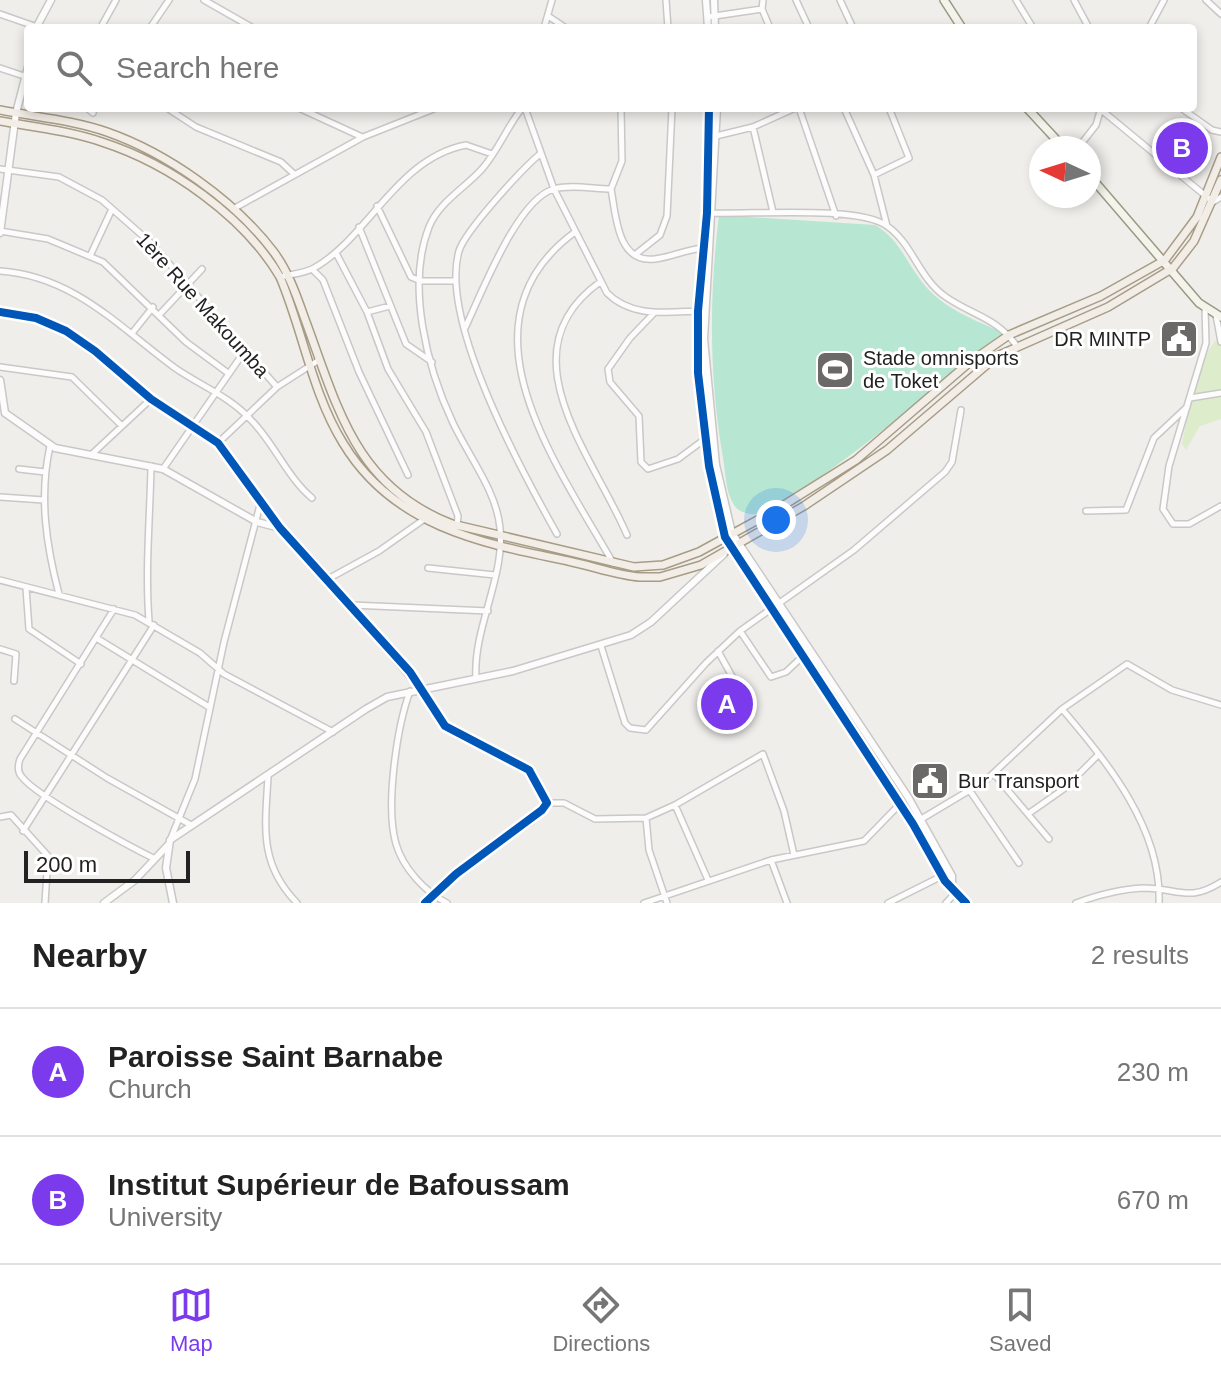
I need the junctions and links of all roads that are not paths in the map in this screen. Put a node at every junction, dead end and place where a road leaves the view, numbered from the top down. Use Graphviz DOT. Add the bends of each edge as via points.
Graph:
graph roads {
  1 [pos="51,0"];
  2 [pos="116,0"];
  3 [pos="169,0"];
  4 [pos="204,0"];
  5 [pos="552,0"];
  6 [pos="666,0"];
  7 [pos="706,0"];
  8 [pos="714,0"];
  9 [pos="763,0"];
  10 [pos="796,0"];
  11 [pos="840,0"];
  12 [pos="944,0"];
  13 [pos="1016,0"];
  14 [pos="1074,0"];
  15 [pos="1164,0"];
  16 [pos="1206,0"];
  17 [pos="762,9"];
  18 [pos="0,14"];
  19 [pos="1221,14"];
  20 [pos="548,16"];
  21 [pos="712,17"];
  22 [pos="28,24"];
  23 [pos="39,24"];
  24 [pos="103,24"];
  25 [pos="153,24"];
  26 [pos="246,24"];
  27 [pos="545,24"];
  28 [pos="560,24"];
  29 [pos="668,24"];
  30 [pos="709,24"];
  31 [pos="714,24"];
  32 [pos="768,24"];
  33 [pos="807,24"];
  34 [pos="851,24"];
  35 [pos="959,24"];
  36 [pos="1031,24"];
  37 [pos="1087,24"];
  38 [pos="1151,24"];
  39 [pos="0,68"];
  40 [pos="24,76"];
  41 [pos="24,87"];
  42 [pos="0,110"];
  43 [pos="173,112"];
  44 [pos="308,112"];
  45 [pos="426,112"];
  46 [pos="521,112"];
  47 [pos="525,112"];
  48 [pos="621,112"];
  49 [pos="672,112"];
  50 [pos="709,112"];
  51 [pos="717,112"];
  52 [pos="788,112"];
  53 [pos="798,112"];
  54 [pos="846,112"];
  55 [pos="891,112"];
  56 [pos="1031,112"];
  57 [pos="1099,112"];
  58 [pos="1105,112"];
  59 [pos="1187,112"];
  60 [pos="16,113"];
  61 [pos="0,121"];
  62 [pos="15,124"];
  63 [pos="753,127"];
  64 [pos="1221,132"];
  65 [pos="716,136"];
  66 [pos="1053,136"];
  67 [pos="1087,136"];
  68 [pos="363,137"];
  69 [pos="492,154"];
  70 [pos="540,154"];
  71 [pos="1221,157"];
  72 [pos="0,169"];
  73 [pos="10,170"];
  74 [pos="294,174"];
  75 [pos="874,175"];
  76 [pos="1221,180"];
  77 [pos="1101,188"];
  78 [pos="554,189"];
  79 [pos="611,189"];
  80 [pos="1214,199"];
  81 [pos="3,203"];
  82 [pos="377,206"];
  83 [pos="112,209"];
  84 [pos="1221,209"];
  85 [pos="229,212"];
  86 [pos="773,212"];
  87 [pos="710,213"];
  88 [pos="836,216"];
  89 [pos="358,226"];
  90 [pos="887,226"];
  91 [pos="0,231"];
  92 [pos="575,232"];
  93 [pos="704,248"];
  94 [pos="336,253"];
  95 [pos="635,254"];
  96 [pos="90,256"];
  97 [pos="1165,260"];
  98 [pos="1173,268"];
  99 [pos="202,269"];
  100 [pos="312,269"];
  101 [pos="0,271"];
  102 [pos="284,276"];
  103 [pos="421,281"];
  104 [pos="454,281"];
  105 [pos="600,282"];
  106 [pos="189,284"];
  107 [pos="390,306"];
  108 [pos="153,307"];
  109 [pos="1205,308"];
  110 [pos="701,311"];
  111 [pos="0,312"];
  112 [pos="367,312"];
  113 [pos="654,313"];
  114 [pos="160,314"];
  115 [pos="1219,316"];
  116 [pos="465,328"];
  117 [pos="133,332"];
  118 [pos="1009,335"];
  119 [pos="1221,342"];
  120 [pos="1016,345"];
  121 [pos="244,352"];
  122 [pos="315,362"];
  123 [pos="432,362"];
  124 [pos="0,367"];
  125 [pos="228,373"];
  126 [pos="0,380"];
  127 [pos="277,387"];
  128 [pos="216,391"];
  129 [pos="1221,393"];
  130 [pos="1190,398"];
  131 [pos="151,399"];
  132 [pos="1187,407"];
  133 [pos="961,410"];
  134 [pos="2,416"];
  135 [pos="248,416"];
  136 [pos="193,424"];
  137 [pos="122,426"];
  138 [pos="705,439"];
  139 [pos="218,443"];
  140 [pos="50,446"];
  141 [pos="90,456"];
  142 [pos="151,466"];
  143 [pos="19,469"];
  144 [pos="163,469"];
  145 [pos="45,472"];
  146 [pos="408,475"];
  147 [pos="0,497"];
  148 [pos="312,498"];
  149 [pos="44,500"];
  150 [pos="260,504"];
  151 [pos="1221,506"];
  152 [pos="1086,511"];
  153 [pos="423,520"];
  154 [pos="257,522"];
  155 [pos="457,526"];
  156 [pos="280,528"];
  157 [pos="557,534"];
  158 [pos="627,535"];
  159 [pos="729,535"];
  160 [pos="500,541"];
  161 [pos="736,544"];
  162 [pos="613,564"];
  163 [pos="428,568"];
  164 [pos="495,575"];
  165 [pos="328,579"];
  166 [pos="0,580"];
  167 [pos="26,588"];
  168 [pos="59,594"];
  169 [pos="352,605"];
  170 [pos="775,607"];
  171 [pos="114,609"];
  172 [pos="488,611"];
  173 [pos="151,624"];
  174 [pos="740,631"];
  175 [pos="98,639"];
  176 [pos="601,646"];
  177 [pos="0,649"];
  178 [pos="718,651"];
  179 [pos="803,656"];
  180 [pos="131,660"];
  181 [pos="81,664"];
  182 [pos="217,670"];
  183 [pos="476,678"];
  184 [pos="14,681"];
  185 [pos="421,689"];
  186 [pos="410,691"];
  187 [pos="745,700"];
  188 [pos="1221,705"];
  189 [pos="209,707"];
  190 [pos="1062,709"];
  191 [pos="15,719"];
  192 [pos="334,732"];
  193 [pos="38,734"];
  194 [pos="72,755"];
  195 [pos="1098,755"];
  196 [pos="994,774"];
  197 [pos="268,777"];
  198 [pos="970,791"];
  199 [pos="48,795"];
  200 [pos="547,803"];
  201 [pos="900,804"];
  202 [pos="675,805"];
  203 [pos="1028,814"];
  204 [pos="0,817"];
  205 [pos="178,818"];
  206 [pos="646,818"];
  207 [pos="920,819"];
  208 [pos="913,824"];
  209 [pos="191,825"];
  210 [pos="23,831"];
  211 [pos="1049,839"];
  212 [pos="169,843"];
  213 [pos="794,855"];
  214 [pos="155,859"];
  215 [pos="771,860"];
  216 [pos="1019,863"];
  217 [pos="942,876"];
  218 [pos="708,880"];
  219 [pos="1221,882"];
  220 [pos="954,888"];
  221 [pos="1159,888"];
  222 [pos="433,896"];
  223 [pos="295,900"];
  224 [pos="665,900"];
  225 [pos="109,902"];
  226 [pos="45,903"];
  227 [pos="173,903"];
  228 [pos="286,903"];
  229 [pos="425,903"];
  230 [pos="447,903"];
  231 [pos="644,903"];
  232 [pos="787,903"];
  233 [pos="888,903"];
  234 [pos="946,903"];
  235 [pos="966,903"];
  236 [pos="1076,903"];
  237 [pos="1159,903"];
  1 -- 23 [label="street"];
  2 -- 24 [label="street"];
  3 -- 25 [label="street"];
  4 -- 26 [label="street"];
  5 -- 20 [label="street"];
  6 -- 29 [label="street"];
  7 -- 21 [label="street"];
  8 -- 21 [label="street"];
  9 -- 17 [label="street"];
  10 -- 33 [label="street"];
  11 -- 34 [label="street"];
  12 -- 35 [label="main road"];
  13 -- 36 [label="street"];
  14 -- 37 [label="street"];
  15 -- 38 [label="street"];
  16 -- 19 [label="street"];
  17 -- 21 [label="street"];
  17 -- 32 [label="street"];
  18 -- 22 [label="street"];
  20 -- 27 [label="street"];
  20 -- 28 [label="street"];
  21 -- 30 [label="street"];
  21 -- 31 [label="street"];
  39 -- 40 [label="street"];
  41 -- 60 [label="street"];
  42 -- 60 [label="main road"];
  43 -- 74 [label="street" via="281,162"];
  44 -- 68 [label="street"];
  45 -- 68 [label="street"];
  46 -- 69 [label="street"];
  47 -- 70 [label="street"];
  48 -- 79 [label="street" via="622,161"];
  49 -- 95 [label="street" via="667,216 660,235"];
  50 -- 87 [label="street"];
  51 -- 65 [label="street"];
  52 -- 63 [label="street"];
  53 -- 88 [label="street"];
  54 -- 75 [label="street"];
  55 -- 75 [label="street" via="909,158"];
  56 -- 66 [label="main road"];
  57 -- 67 [label="street"];
  58 -- 80 [label="street"];
  59 -- 64 [label="street"];
  60 -- 62 [label="street"];
  60 -- 85 [label="main road" via="89,126 137,144 174,165"];
  61 -- 62 [label="main road"];
  62 -- 73 [label="street"];
  62 -- 85 [label="main road" via="86,137 136,156"];
  63 -- 65 [label="street"];
  63 -- 86 [label="street"];
  65 -- 87 [label="street"];
  68 -- 74 [label="street"];
  69 -- 82 [label="street" via="472,146 456,148 419,169"];
  69 -- 103 [label="street" via="430,226"];
  70 -- 78 [label="street"];
  70 -- 104 [label="street" via="468,232"];
  71 -- 80 [label="main road"];
  72 -- 73 [label="street, 1ère Rue Makoumba"];
  73 -- 81 [label="street"];
  73 -- 83 [label="street, 1ère Rue Makoumba" via="75,182"];
  74 -- 85 [label="street"];
  75 -- 90 [label="street"];
  76 -- 80 [label="main road"];
  77 -- 97 [label="main road"];
  78 -- 79 [label="street"];
  78 -- 92 [label="street"];
  78 -- 116 [label="street" via="515,227"];
  79 -- 95 [label="street" via="621,242"];
  80 -- 84 [label="street"];
  80 -- 97 [label="main road"];
  80 -- 98 [label="main road" via="1194,241"];
  81 -- 91 [label="street"];
  82 -- 89 [label="street"];
  82 -- 103 [label="street" via="407,271"];
  83 -- 96 [label="street"];
  83 -- 106 [label="street, 1ère Rue Makoumba"];
  85 -- 102 [label="main road" via="273,251"];
  86 -- 87 [label="street"];
  86 -- 88 [label="street"];
  87 -- 93 [label="street"];
  87 -- 110 [label="street"];
  88 -- 90 [label="street"];
  89 -- 94 [label="street"];
  89 -- 107 [label="street"];
  90 -- 118 [label="street" via="929,283 994,320"];
  91 -- 96 [label="street" via="33,235"];
  92 -- 105 [label="street"];
  92 -- 162 [label="street" via="539,266 520,318 518,355 530,414"];
  93 -- 95 [label="street" via="652,260"];
  93 -- 110 [label="street"];
  94 -- 100 [label="street"];
  94 -- 112 [label="street"];
  96 -- 108 [label="street" via="113,269"];
  97 -- 98 [label="main road"];
  97 -- 118 [label="main road" via="1101,296"];
  98 -- 109 [label="main road"];
  98 -- 120 [label="main road" via="1108,307"];
  99 -- 106 [label="street"];
  100 -- 102 [label="street"];
  100 -- 146 [label="street" via="323,280"];
  101 -- 117 [label="street" via="56,284"];
  102 -- 122 [label="main road"];
  103 -- 104 [label="street"];
  103 -- 123 [label="street"];
  104 -- 116 [label="street"];
  105 -- 113 [label="street" via="616,302"];
  105 -- 158 [label="street" via="566,317 555,367 570,424"];
  106 -- 114 [label="street"];
  106 -- 121 [label="street, 1ère Rue Makoumba"];
  107 -- 112 [label="street"];
  107 -- 123 [label="street" via="409,348"];
  108 -- 114 [label="street"];
  108 -- 117 [label="street"];
  109 -- 115 [label="main road"];
  109 -- 130 [label="street" via="1206,343"];
  110 -- 113 [label="street"];
  110 -- 138 [label="street" via="698,373"];
  110 -- 159 [label="street" via="710,420"];
  111 -- 131 [label="street" via="36,318 66,331"];
  112 -- 155 [label="street" via="388,369 426,432 458,516"];
  113 -- 138 [label="street" via="608,369 610,382 639,416 641,462 648,469 666,464"];
  114 -- 125 [label="street" via="186,342"];
  115 -- 119 [label="street"];
  116 -- 157 [label="street" via="492,406"];
  117 -- 128 [label="street" via="174,367"];
  118 -- 120 [label="street"];
  118 -- 159 [label="main road" via="856,460"];
  120 -- 161 [label="main road" via="966,380 853,476"];
  121 -- 125 [label="street"];
  121 -- 127 [label="street, 1ère Rue Makoumba"];
  122 -- 127 [label="street"];
  122 -- 153 [label="main road" via="343,443 388,495"];
  122 -- 155 [label="main road" via="351,440 369,464 415,505"];
  123 -- 160 [label="street" via="446,409 488,491"];
  124 -- 137 [label="street" via="72,377"];
  125 -- 128 [label="street"];
  126 -- 134 [label="street"];
  127 -- 135 [label="street"];
  128 -- 135 [label="street"];
  128 -- 136 [label="street"];
  129 -- 130 [label="street"];
  130 -- 132 [label="street"];
  131 -- 136 [label="street"];
  131 -- 137 [label="street"];
  132 -- 151 [label="street" via="1163,492 1166,518 1184,526"];
  132 -- 152 [label="street" via="1154,438 1126,510"];
  133 -- 170 [label="street" via="952,462 945,472 854,550"];
  134 -- 140 [label="street"];
  135 -- 139 [label="street"];
  135 -- 148 [label="street"];
  136 -- 139 [label="street"];
  136 -- 144 [label="street"];
  137 -- 141 [label="street"];
  138 -- 159 [label="street"];
  139 -- 150 [label="street"];
  140 -- 141 [label="street"];
  140 -- 145 [label="street"];
  141 -- 142 [label="street"];
  142 -- 144 [label="street"];
  142 -- 173 [label="street" via="146,580"];
  143 -- 145 [label="street"];
  144 -- 154 [label="street"];
  145 -- 149 [label="street"];
  147 -- 149 [label="street"];
  149 -- 168 [label="street"];
  150 -- 154 [label="street"];
  150 -- 156 [label="street"];
  153 -- 160 [label="main road"];
  153 -- 165 [label="street"];
  154 -- 156 [label="street"];
  154 -- 182 [label="street"];
  155 -- 160 [label="main road"];
  156 -- 165 [label="street"];
  159 -- 161 [label="street"];
  159 -- 162 [label="main road" via="663,565"];
  160 -- 161 [label="main road" via="640,577 692,568"];
  160 -- 162 [label="main road"];
  160 -- 164 [label="street"];
  161 -- 170 [label="street"];
  161 -- 176 [label="street" via="642,629"];
  163 -- 164 [label="street"];
  164 -- 172 [label="street"];
  165 -- 169 [label="street"];
  166 -- 167 [label="street"];
  167 -- 168 [label="street"];
  167 -- 181 [label="street" via="29,629"];
  168 -- 171 [label="street"];
  169 -- 172 [label="street"];
  169 -- 185 [label="street"];
  170 -- 174 [label="street"];
  170 -- 179 [label="street"];
  170 -- 207 [label="street"];
  171 -- 173 [label="street"];
  171 -- 175 [label="street"];
  172 -- 183 [label="street"];
  173 -- 180 [label="street"];
  173 -- 182 [label="street" via="200,653"];
  174 -- 178 [label="street"];
  174 -- 179 [label="street" via="771,677 786,672"];
  175 -- 180 [label="street"];
  175 -- 181 [label="street"];
  176 -- 178 [label="street" via="625,723 639,730 646,730"];
  176 -- 183 [label="street"];
  177 -- 184 [label="street" via="16,654"];
  178 -- 187 [label="street"];
  179 -- 201 [label="street"];
  180 -- 189 [label="street"];
  180 -- 194 [label="street"];
  181 -- 193 [label="street"];
  182 -- 189 [label="street"];
  182 -- 192 [label="street"];
  183 -- 185 [label="street"];
  185 -- 186 [label="street"];
  185 -- 200 [label="street" via="445,726 529,770"];
  186 -- 192 [label="street" via="379,701"];
  186 -- 222 [label="street" via="397,749 393,832 407,865"];
  188 -- 190 [label="street" via="1172,690 1127,664"];
  189 -- 205 [label="street" via="195,779"];
  190 -- 195 [label="street"];
  190 -- 196 [label="street"];
  191 -- 193 [label="street"];
  192 -- 197 [label="street"];
  193 -- 194 [label="street"];
  193 -- 199 [label="street" via="18,768 22,778"];
  194 -- 199 [label="street"];
  194 -- 205 [label="street"];
  195 -- 203 [label="street"];
  195 -- 221 [label="street" via="1148,835"];
  196 -- 198 [label="street"];
  196 -- 203 [label="street"];
  197 -- 209 [label="street"];
  197 -- 223 [label="street" via="268,854 277,881"];
  198 -- 207 [label="street"];
  198 -- 216 [label="street"];
  199 -- 210 [label="street"];
  199 -- 214 [label="street"];
  200 -- 206 [label="street" via="564,803 595,819"];
  200 -- 222 [label="street" via="532,821"];
  201 -- 208 [label="street"];
  201 -- 213 [label="street" via="864,841"];
  202 -- 206 [label="street"];
  202 -- 213 [label="street" via="765,754"];
  202 -- 218 [label="street"];
  203 -- 211 [label="street"];
  204 -- 210 [label="street" via="11,815"];
  205 -- 209 [label="street"];
  205 -- 212 [label="street"];
  206 -- 224 [label="street" via="649,850"];
  207 -- 208 [label="street"];
  207 -- 220 [label="street"];
  208 -- 217 [label="street"];
  209 -- 212 [label="street"];
  210 -- 226 [label="street" via="48,856"];
  212 -- 214 [label="street"];
  212 -- 227 [label="street" via="167,887"];
  213 -- 215 [label="street"];
  214 -- 225 [label="street"];
  215 -- 218 [label="street"];
  215 -- 232 [label="street"];
  217 -- 220 [label="street"];
  217 -- 233 [label="street"];
  218 -- 224 [label="street"];
  219 -- 221 [label="street" via="1195,896"];
  220 -- 234 [label="street"];
  220 -- 235 [label="street"];
  221 -- 236 [label="street" via="1119,890"];
  221 -- 237 [label="street"];
  222 -- 229 [label="street"];
  222 -- 230 [label="street"];
  223 -- 228 [label="street"];
  224 -- 231 [label="street"];
}
